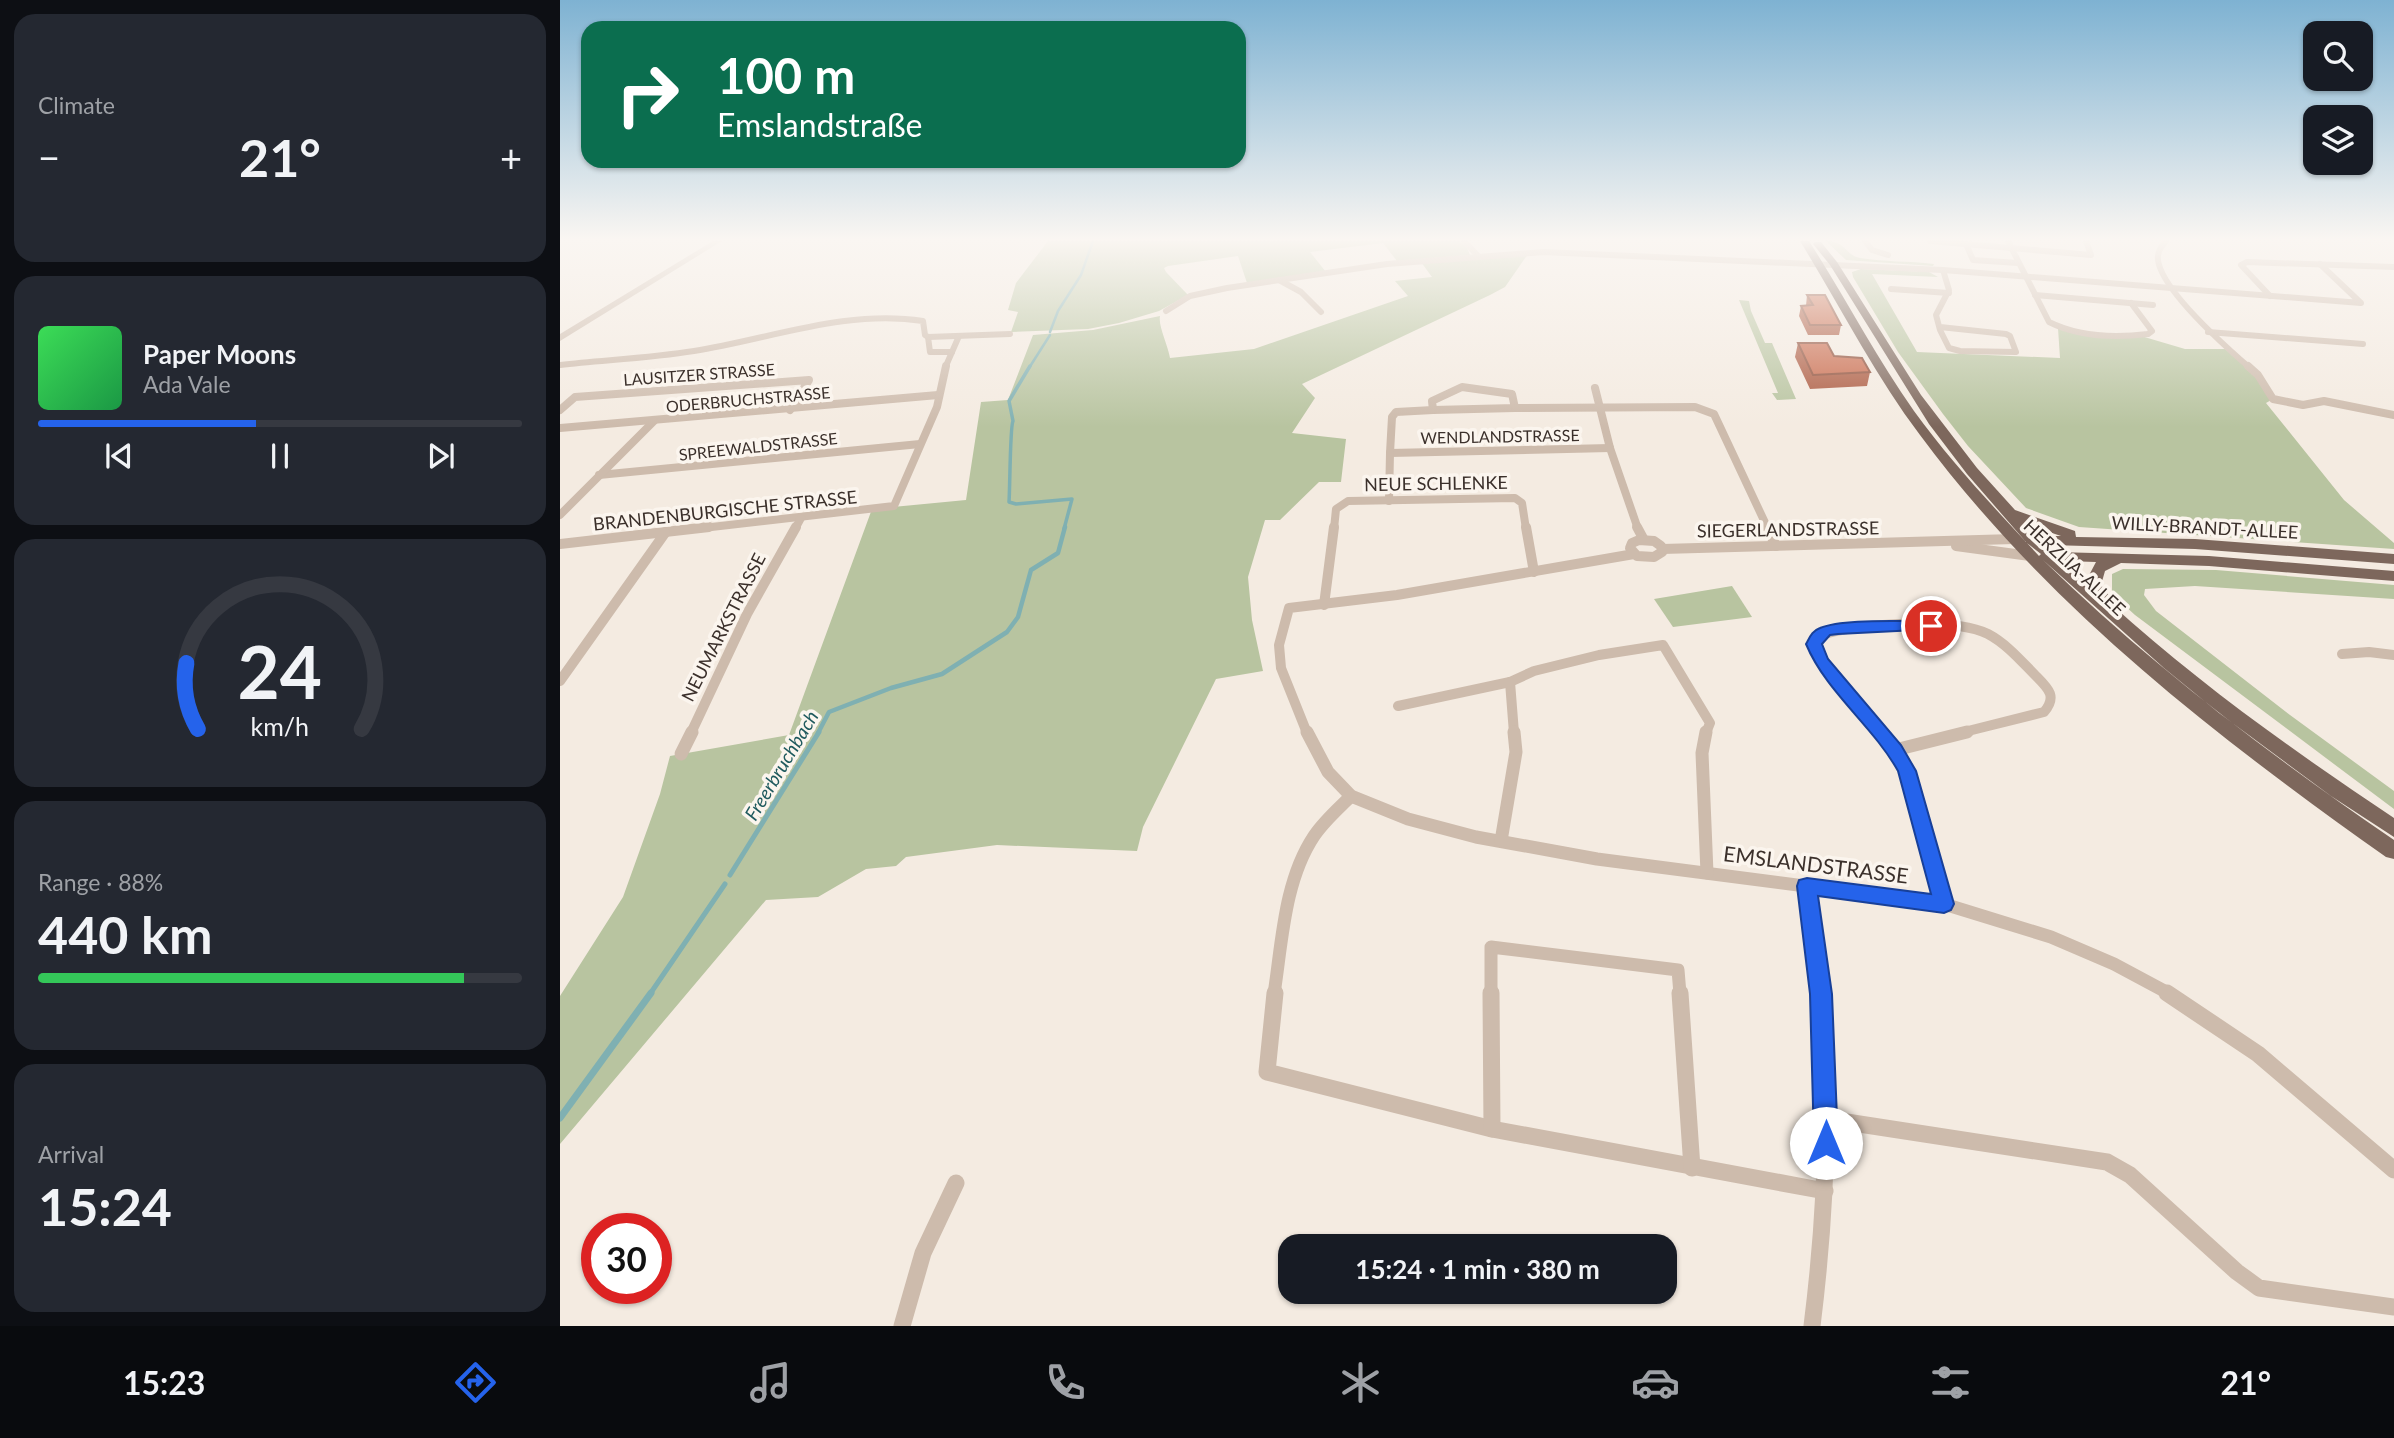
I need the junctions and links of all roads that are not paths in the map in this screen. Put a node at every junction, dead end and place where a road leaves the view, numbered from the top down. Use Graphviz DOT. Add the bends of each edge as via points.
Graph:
graph roads {
  1 [pos="618,303"];
  2 [pos="1178,303"];
  3 [pos="1312,303"];
  4 [pos="1842,303"];
  5 [pos="1858,303"];
  6 [pos="1942,303"];
  7 [pos="2039,303"];
  8 [pos="2131,303"];
  9 [pos="2185,303"];
  10 [pos="2153,305"];
  11 [pos="1166,311"];
  12 [pos="1321,312"];
  13 [pos="1940,327"];
  14 [pos="2208,332"];
  15 [pos="1010,334"];
  16 [pos="959,336"];
  17 [pos="928,337"];
  18 [pos="560,338"];
  19 [pos="2363,344"];
  20 [pos="952,352"];
  21 [pos="560,365"];
  22 [pos="1595,388"];
  23 [pos="938,395"];
  24 [pos="1515,408"];
  25 [pos="1599,408"];
  26 [pos="560,410"];
  27 [pos="790,410"];
  28 [pos="1433,410"];
  29 [pos="2394,415"];
  30 [pos="654,421"];
  31 [pos="560,428"];
  32 [pos="920,444"];
  33 [pos="1610,448"];
  34 [pos="1390,453"];
  35 [pos="599,475"];
  36 [pos="1389,500"];
  37 [pos="2005,507"];
  38 [pos="560,515"];
  39 [pos="801,518"];
  40 [pos="666,533"];
  41 [pos="1644,540"];
  42 [pos="2014,540"];
  43 [pos="1915,542"];
  44 [pos="560,544"];
  45 [pos="2178,544"];
  46 [pos="1776,546"];
  47 [pos="2034,548"];
  48 [pos="1662,549"];
  49 [pos="1634,554"];
  50 [pos="2052,556"];
  51 [pos="2142,558"];
  52 [pos="2394,559"];
  53 [pos="1534,572"];
  54 [pos="2394,576"];
  55 [pos="1324,605"];
  56 [pos="2119,618"];
  57 [pos="2342,654"];
  58 [pos="2394,656"];
  59 [pos="560,681"];
  60 [pos="1510,682"];
  61 [pos="1398,706"];
  62 [pos="1895,750"];
  63 [pos="681,754"];
  64 [pos="1351,796"];
  65 [pos="2394,829"];
  66 [pos="1501,841"];
  67 [pos="2394,851"];
  68 [pos="1707,873"];
  69 [pos="1807,886"];
  70 [pos="1944,904"];
  71 [pos="1827,1119"];
  72 [pos="1492,1129"];
  73 [pos="1692,1168"];
  74 [pos="2394,1170"];
  75 [pos="956,1183"];
  76 [pos="1825,1191"];
  77 [pos="2394,1307"];
  78 [pos="902,1326"];
  79 [pos="1812,1326"];
  1 -- 18 [label="street"];
  2 -- 11 [label="street"];
  3 -- 12 [label="street"];
  4 -- 42 [label="main road, HERZLIA-ALLEE" via="1906,408"];
  5 -- 37 [label="main road, HERZLIA-ALLEE" via="1928,414"];
  6 -- 13 [label="street" via="1937,311"];
  7 -- 8 [label="street" via="2049,322 2058,328 2148,334 2152,331"];
  8 -- 10 [label="street"];
  9 -- 14 [label="street"];
  13 -- 13 [label="street" via="1949,348 2016,352 2006,334"];
  14 -- 19 [label="street"];
  14 -- 29 [label="street" via="2258,375 2273,399 2303,405 2324,401"];
  15 -- 16 [label="street"];
  16 -- 17 [label="street"];
  16 -- 20 [label="street"];
  17 -- 20 [label="street" via="930,352"];
  17 -- 21 [label="street" via="923,321 896,318 804,326 666,356"];
  20 -- 23 [label="street"];
  22 -- 25 [label="street"];
  23 -- 27 [label="street, ODERBRUCHSTRASSE"];
  23 -- 32 [label="street"];
  24 -- 25 [label="street, WENDLANDSTRASSE"];
  24 -- 28 [label="street, WENDLANDSTRASSE"];
  24 -- 28 [label="street, WENDLANDSTRASSE" via="1512,394 1462,387 1432,401"];
  25 -- 33 [label="street"];
  25 -- 46 [label="street, WENDLANDSTRASSE" via="1695,407 1714,414"];
  26 -- 27 [label="street, LAUSITZER STRASSE" via="575,397 809,380"];
  27 -- 30 [label="street, ODERBRUCHSTRASSE"];
  28 -- 34 [label="street, WENDLANDSTRASSE" via="1396,412"];
  30 -- 31 [label="street, ODERBRUCHSTRASSE"];
  30 -- 35 [label="street"];
  32 -- 35 [label="street, SPREEWALDSTRASSE"];
  32 -- 39 [label="street, BRANDENBURGISCHE STRASSE" via="894,506"];
  33 -- 34 [label="street, WENDLANDSTRASSE"];
  33 -- 41 [label="street"];
  34 -- 36 [label="street, WENDLANDSTRASSE"];
  35 -- 38 [label="street"];
  36 -- 53 [label="street, NEUE SCHLENKE" via="1515,498 1522,503"];
  36 -- 55 [label="street, NEUE SCHLENKE" via="1348,501 1336,509"];
  37 -- 45 [label="main road" via="2066,533"];
  37 -- 47 [label="main road, HERZLIA-ALLEE"];
  39 -- 40 [label="street, BRANDENBURGISCHE STRASSE"];
  39 -- 63 [label="street, NEUMARKSTRASSE" via="747,614"];
  40 -- 44 [label="street, BRANDENBURGISCHE STRASSE"];
  40 -- 59 [label="street"];
  41 -- 48 [label="street"];
  41 -- 49 [label="street" via="1632,543"];
  42 -- 43 [label="street, SIEGERLANDSTRASSE"];
  42 -- 47 [label="main road, HERZLIA-ALLEE"];
  43 -- 46 [label="street, SIEGERLANDSTRASSE"];
  43 -- 47 [label="street, SIEGERLANDSTRASSE"];
  45 -- 47 [label="main road, WILLY-BRANDT-ALLEE"];
  45 -- 52 [label="main road, WILLY-BRANDT-ALLEE"];
  46 -- 48 [label="street, SIEGERLANDSTRASSE"];
  47 -- 50 [label="main road, WILLY-BRANDT-ALLEE"];
  47 -- 67 [label="main road, HERZLIA-ALLEE" via="2193,704"];
  48 -- 49 [label="street, SIEGERLANDSTRASSE" via="1650,558"];
  49 -- 53 [label="street"];
  50 -- 51 [label="main road, WILLY-BRANDT-ALLEE"];
  50 -- 56 [label="main road, HERZLIA-ALLEE"];
  51 -- 54 [label="main road, WILLY-BRANDT-ALLEE"];
  51 -- 56 [label="main road" via="2112,561 2095,571 2093,585"];
  53 -- 55 [label="street"];
  55 -- 64 [label="street, EMSLANDSTRASSE" via="1289,608 1279,645 1281,668 1312,745 1328,772"];
  56 -- 65 [label="main road, HERZLIA-ALLEE" via="2214,698"];
  57 -- 58 [label="street"];
  60 -- 61 [label="street"];
  60 -- 66 [label="street" via="1516,752"];
  60 -- 68 [label="street" via="1534,671 1599,655 1663,645 1710,723 1702,753"];
  62 -- 62 [label="street" via="1815,653 1814,644 1825,631 1954,625 1976,629 1998,641 2052,695 2044,712"];
  62 -- 70 [label="street" via="1907,771"];
  64 -- 66 [label="street, EMSLANDSTRASSE" via="1408,819"];
  64 -- 72 [label="street" via="1311,841 1300,863 1277,976 1267,1072"];
  66 -- 68 [label="street, EMSLANDSTRASSE"];
  68 -- 69 [label="street, EMSLANDSTRASSE"];
  69 -- 70 [label="street, EMSLANDSTRASSE"];
  69 -- 71 [label="street" via="1821,994"];
  70 -- 74 [label="street, EMSLANDSTRASSE" via="2083,949 2175,997 2258,1054"];
  71 -- 76 [label="street"];
  71 -- 77 [label="street" via="2107,1162 2130,1175 2259,1288"];
  72 -- 73 [label="street"];
  72 -- 73 [label="street" via="1490,947 1678,970"];
  73 -- 76 [label="street"];
  75 -- 78 [label="street" via="929,1236"];
  76 -- 79 [label="street"];
}
